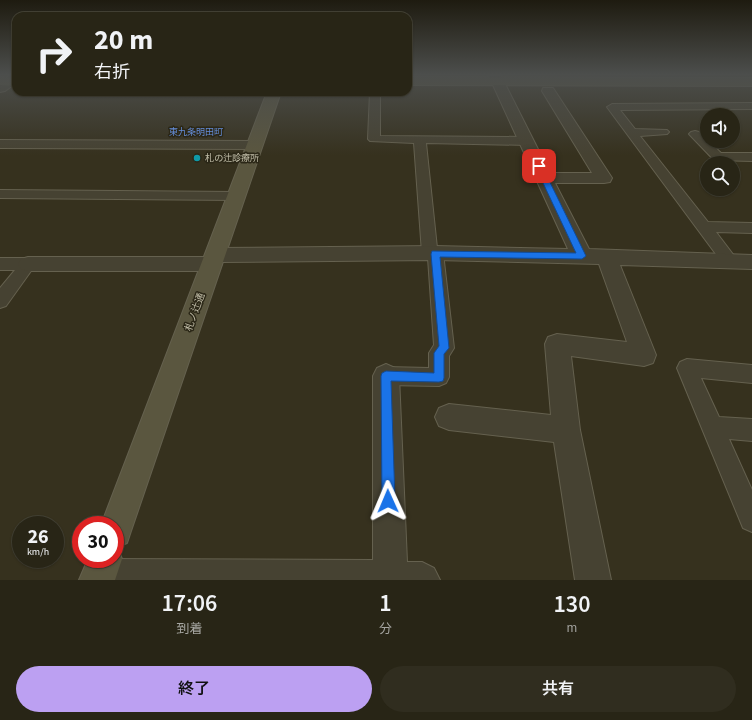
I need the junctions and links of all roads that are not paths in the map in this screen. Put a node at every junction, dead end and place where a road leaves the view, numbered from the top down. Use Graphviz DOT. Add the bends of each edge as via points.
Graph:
graph roads {
  1 [pos="271,101"];
  2 [pos="375,101"];
  3 [pos="507,101"];
  4 [pos="554,101"];
  5 [pos="752,106"];
  6 [pos="663,132"];
  7 [pos="632,133"];
  8 [pos="695,134"];
  9 [pos="420,140"];
  10 [pos="527,141"];
  11 [pos="0,144"];
  12 [pos="255,144"];
  13 [pos="752,157"];
  14 [pos="544,178"];
  15 [pos="0,194"];
  16 [pos="236,196"];
  17 [pos="704,227"];
  18 [pos="752,228"];
  19 [pos="433,254"];
  20 [pos="594,256"];
  21 [pos="214,259"];
  22 [pos="730,261"];
  23 [pos="752,262"];
  24 [pos="0,264"];
  25 [pos="28,264"];
  26 [pos="0,301"];
  27 [pos="752,374"];
  28 [pos="386,376"];
  29 [pos="449,418"];
  30 [pos="712,427"];
  31 [pos="566,430"];
  32 [pos="752,430"];
  33 [pos="120,516"];
  34 [pos="752,518"];
  35 [pos="100,572"];
  36 [pos="391,579"];
  37 [pos="593,580"];
  1 -- 12 [label="street, 札ノ辻通"];
  2 -- 9 [label="lane" via="374,140"];
  3 -- 10 [label="street"];
  4 -- 14 [label="street" via="604,178"];
  5 -- 7 [label="lane" via="612,107"];
  6 -- 7 [label="lane"];
  7 -- 17 [label="lane"];
  8 -- 13 [label="lane" via="718,157"];
  9 -- 10 [label="lane"];
  9 -- 19 [label="lane"];
  10 -- 14 [label="street"];
  11 -- 12 [label="lane"];
  12 -- 16 [label="street, 札ノ辻通"];
  14 -- 20 [label="street"];
  15 -- 16 [label="lane"];
  16 -- 21 [label="street, 札ノ辻通"];
  17 -- 18 [label="lane"];
  17 -- 22 [label="lane"];
  19 -- 20 [label="street"];
  19 -- 21 [label="street"];
  19 -- 28 [label="lane" via="444,348 439,353 439,378"];
  20 -- 22 [label="street"];
  20 -- 31 [label="street" via="644,355 557,344"];
  21 -- 25 [label="street"];
  21 -- 33 [label="street, 札ノ辻通"];
  22 -- 23 [label="street"];
  24 -- 25 [label="lane"];
  25 -- 26 [label="lane"];
  27 -- 30 [label="lane" via="687,368"];
  28 -- 36 [label="street"];
  29 -- 31 [label="street"];
  30 -- 32 [label="lane"];
  30 -- 34 [label="lane"];
  31 -- 37 [label="street"];
  35 -- 36 [label="street"];
}
